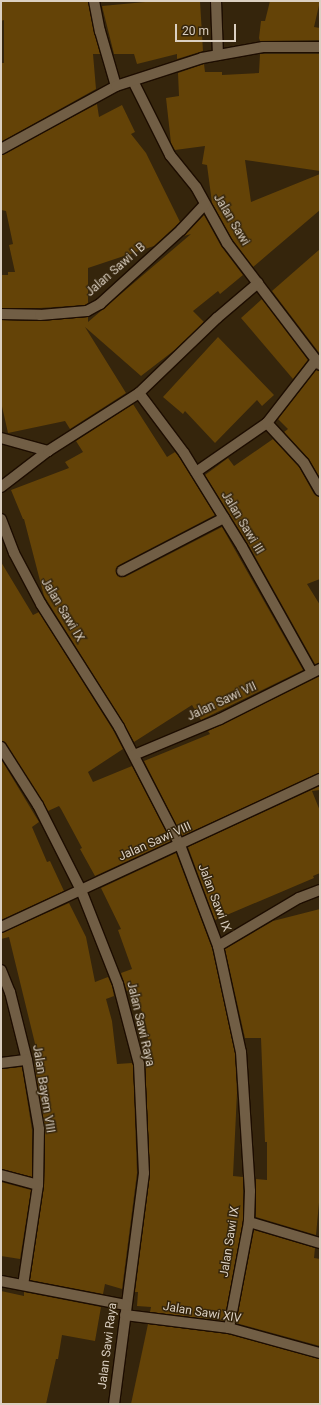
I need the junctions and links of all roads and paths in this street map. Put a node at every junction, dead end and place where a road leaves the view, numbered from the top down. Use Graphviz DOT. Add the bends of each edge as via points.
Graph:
graph roads {
  1 [pos="94,1"];
  2 [pos="216,1"];
  3 [pos="320,47"];
  4 [pos="218,55"];
  5 [pos="133,81"];
  6 [pos="116,86"];
  7 [pos="1,149"];
  8 [pos="205,204"];
  9 [pos="258,283"];
  10 [pos="1,314"];
  11 [pos="318,362"];
  12 [pos="139,393"];
  13 [pos="267,423"];
  14 [pos="1,438"];
  15 [pos="48,451"];
  16 [pos="196,472"];
  17 [pos="1,488"];
  18 [pos="320,491"];
  19 [pos="224,518"];
  20 [pos="1,519"];
  21 [pos="122,570"];
  22 [pos="316,671"];
  23 [pos="1,747"];
  24 [pos="134,755"];
  25 [pos="320,779"];
  26 [pos="180,845"];
  27 [pos="81,890"];
  28 [pos="320,890"];
  29 [pos="1,927"];
  30 [pos="218,946"];
  31 [pos="1,970"];
  32 [pos="27,1060"];
  33 [pos="1,1063"];
  34 [pos="1,1175"];
  35 [pos="38,1185"];
  36 [pos="249,1222"];
  37 [pos="320,1243"];
  38 [pos="1,1281"];
  39 [pos="23,1286"];
  40 [pos="126,1305"];
  41 [pos="126,1315"];
  42 [pos="229,1328"];
  43 [pos="320,1353"];
  44 [pos="114,1404"];
  1 -- 6 [label="street"];
  2 -- 4 [label="street"];
  3 -- 4 [label="street" via="263,47"];
  4 -- 5 [label="street"];
  5 -- 6 [label="street"];
  5 -- 8 [label="street, Jalan Sawi" via="170,155 196,187"];
  6 -- 7 [label="street"];
  8 -- 9 [label="street, Jalan Sawi" via="227,243"];
  8 -- 10 [label="street, Jalan Sawi I B" via="165,245 100,304 87,312"];
  9 -- 11 [label="street, Jalan Sawi"];
  9 -- 12 [label="street" via="217,318"];
  11 -- 13 [label="street"];
  12 -- 15 [label="street"];
  12 -- 16 [label="street, Jalan Sawi III"];
  13 -- 16 [label="street"];
  13 -- 18 [label="street" via="304,463"];
  14 -- 15 [label="street"];
  15 -- 17 [label="street"];
  16 -- 19 [label="street, Jalan Sawi III"];
  19 -- 21 [label="street"];
  19 -- 22 [label="street, Jalan Sawi III"];
  20 -- 24 [label="street, Jalan Sawi IX" via="14,553 41,604"];
  22 -- 24 [label="street, Jalan Sawi VII" via="220,718"];
  23 -- 27 [label="street, Jalan Sawi Raya" via="38,805"];
  24 -- 26 [label="street, Jalan Sawi IX"];
  25 -- 26 [label="street, Jalan Sawi VIII"];
  26 -- 27 [label="street, Jalan Sawi VIII"];
  26 -- 30 [label="street, Jalan Sawi IX"];
  27 -- 29 [label="street, Jalan Sawi VIII"];
  27 -- 40 [label="street, Jalan Sawi Raya" via="118,984 139,1064 144,1173"];
  28 -- 30 [label="street" via="299,898"];
  30 -- 36 [label="street, Jalan Sawi IX" via="242,1052 250,1191"];
  31 -- 32 [label="street, Jalan Bayem VIII" via="10,992"];
  32 -- 33 [label="street"];
  32 -- 35 [label="street, Jalan Bayem VIII" via="39,1129"];
  34 -- 35 [label="street"];
  35 -- 39 [label="street, Jalan Bayem VIII"];
  36 -- 37 [label="street"];
  36 -- 42 [label="street, Jalan Sawi IX"];
  38 -- 39 [label="street"];
  39 -- 40 [label="street"];
  40 -- 41 [label="street, Jalan Sawi Raya"];
  41 -- 42 [label="street, Jalan Sawi XIV"];
  41 -- 44 [label="street, Jalan Sawi Raya"];
  42 -- 43 [label="street, Jalan Sawi XIV"];
}
